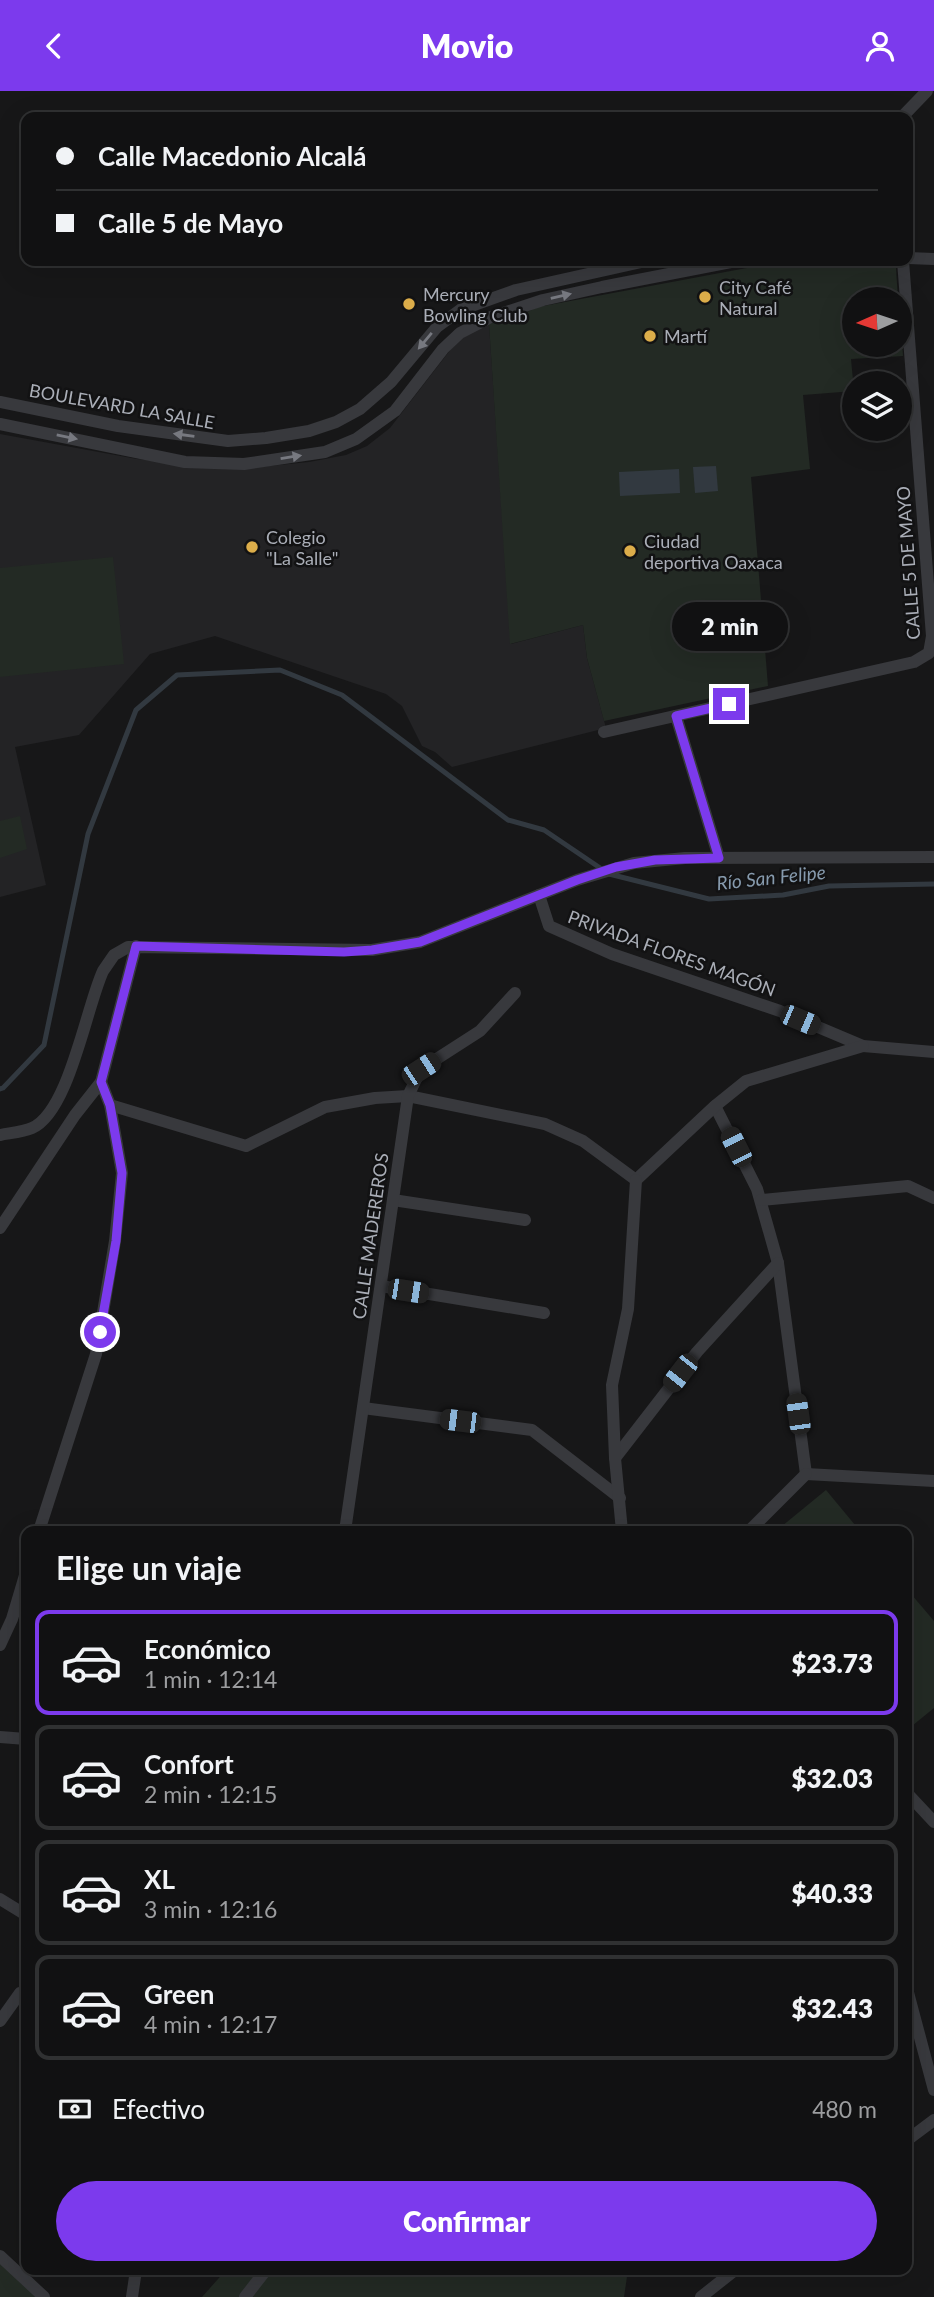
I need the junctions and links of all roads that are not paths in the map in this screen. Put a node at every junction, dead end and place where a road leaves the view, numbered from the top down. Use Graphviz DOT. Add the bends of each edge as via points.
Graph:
graph roads {
  1 [pos="927,91"];
  2 [pos="907,112"];
  3 [pos="913,258"];
  4 [pos="934,260"];
  5 [pos="624,266"];
  6 [pos="709,266"];
  7 [pos="903,266"];
  8 [pos="0,402"];
  9 [pos="0,424"];
  10 [pos="676,716"];
  11 [pos="604,732"];
  12 [pos="934,857"];
  13 [pos="719,858"];
  14 [pos="539,895"];
  15 [pos="136,946"];
  16 [pos="515,993"];
  17 [pos="863,1046"];
  18 [pos="934,1052"];
  19 [pos="101,1082"];
  20 [pos="408,1096"];
  21 [pos="110,1105"];
  22 [pos="715,1106"];
  23 [pos="0,1135"];
  24 [pos="636,1180"];
  25 [pos="934,1198"];
  26 [pos="393,1200"];
  27 [pos="761,1200"];
  28 [pos="526,1220"];
  29 [pos="0,1228"];
  30 [pos="778,1263"];
  31 [pos="381,1286"];
  32 [pos="544,1313"];
  33 [pos="363,1408"];
  34 [pos="615,1458"];
  35 [pos="806,1474"];
  36 [pos="934,1481"];
  37 [pos="620,1498"];
  38 [pos="41,1526"];
  39 [pos="346,1526"];
  40 [pos="622,1526"];
  41 [pos="754,1526"];
  42 [pos="21,1594"];
  43 [pos="6,1620"];
  44 [pos="0,1645"];
  45 [pos="0,1737"];
  46 [pos="21,1739"];
  47 [pos="912,1798"];
  48 [pos="934,1822"];
  49 [pos="0,1899"];
  50 [pos="21,1912"];
  51 [pos="20,1993"];
  52 [pos="912,2008"];
  53 [pos="0,2021"];
  54 [pos="934,2090"];
  55 [pos="934,2120"];
  56 [pos="912,2136"];
  57 [pos="0,2256"];
  58 [pos="135,2275"];
  59 [pos="262,2275"];
  60 [pos="729,2275"];
  61 [pos="44,2297"];
  62 [pos="132,2297"];
  63 [pos="245,2297"];
  64 [pos="701,2297"];
  1 -- 2 [label="street"];
  3 -- 4 [label="street"];
  5 -- 8 [label="street, BOULEVARD LA SALLE, one-way" via="516,290 460,310 437,327 391,382 360,409 309,431 228,441 118,426"];
  9 -- 6 [label="street, one-way" via="185,462 244,464 325,452 356,439 396,411 443,349 460,333 491,317 602,286"];
  7 -- 10 [label="street, CALLE 5 DE MAYO" via="932,636 929,653 914,662"];
  10 -- 11 [label="street, CALLE 5 DE MAYO"];
  10 -- 13 [label="street"];
  12 -- 13 [label="street"];
  13 -- 14 [label="street" via="616,867"];
  14 -- 15 [label="street" via="420,942 372,950"];
  14 -- 17 [label="street, PRIVADA FLORES MAGÓN" via="550,926 612,954 780,1011"];
  15 -- 19 [label="street"];
  15 -- 23 [label="street" via="114,955 103,971 53,1110 33,1128"];
  16 -- 20 [label="street, CALLE MADEREROS" via="480,1031 421,1069"];
  17 -- 18 [label="street, PRIVADA FLORES MAGÓN"];
  17 -- 22 [label="street" via="746,1081"];
  19 -- 21 [label="street"];
  19 -- 29 [label="street"];
  20 -- 21 [label="street" via="325,1107 246,1146"];
  20 -- 24 [label="street" via="545,1124 583,1141"];
  20 -- 26 [label="street, CALLE MADEREROS"];
  21 -- 38 [label="street" via="122,1173 116,1241 96,1354"];
  22 -- 24 [label="street"];
  22 -- 27 [label="street"];
  24 -- 34 [label="street" via="628,1309 612,1385"];
  25 -- 27 [label="street" via="908,1187"];
  26 -- 28 [label="street"];
  26 -- 31 [label="street, CALLE MADEREROS"];
  27 -- 30 [label="street"];
  30 -- 34 [label="street" via="697,1352"];
  30 -- 35 [label="street"];
  31 -- 32 [label="street"];
  31 -- 33 [label="street, CALLE MADEREROS"];
  33 -- 37 [label="street" via="532,1430"];
  33 -- 39 [label="street, CALLE MADEREROS"];
  34 -- 37 [label="street"];
  35 -- 36 [label="street"];
  35 -- 41 [label="street"];
  37 -- 40 [label="street"];
  42 -- 43 [label="street"];
  43 -- 44 [label="street"];
  45 -- 46 [label="street"];
  47 -- 48 [label="street"];
  49 -- 50 [label="street"];
  51 -- 53 [label="street"];
  52 -- 54 [label="street"];
  55 -- 56 [label="street"];
  57 -- 61 [label="street"];
  58 -- 62 [label="street"];
  59 -- 63 [label="street"];
  60 -- 64 [label="street"];
}
